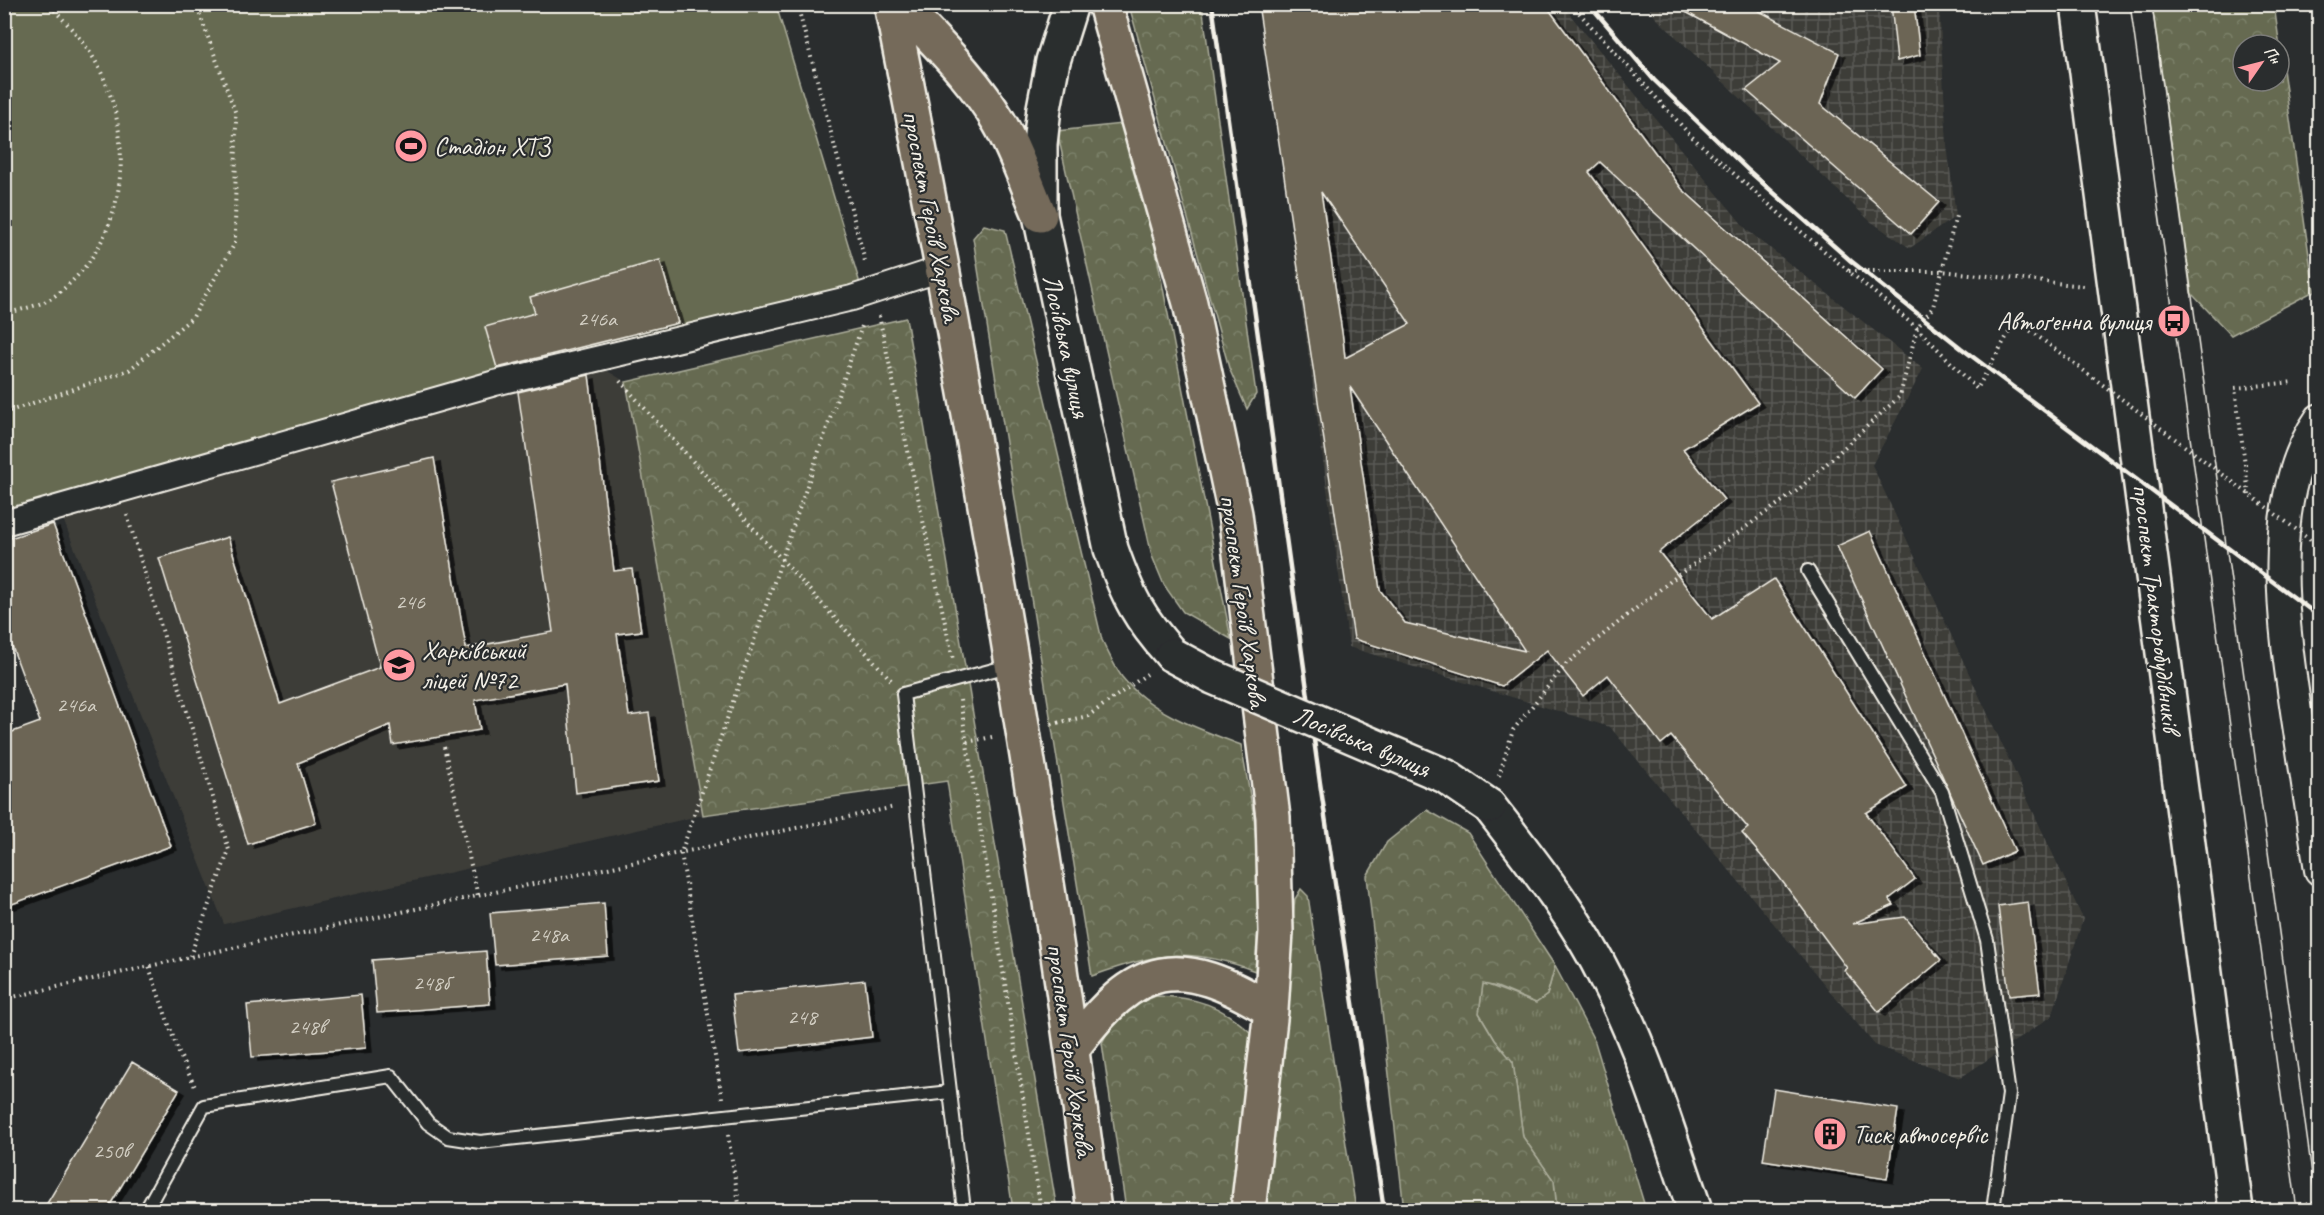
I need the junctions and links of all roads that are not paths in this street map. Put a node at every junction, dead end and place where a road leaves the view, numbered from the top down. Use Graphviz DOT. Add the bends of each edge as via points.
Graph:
graph roads {
  1 [pos="891,4"];
  2 [pos="900,4"];
  3 [pos="1071,4"];
  4 [pos="1106,4"];
  5 [pos="2078,4"];
  6 [pos="1041,215"];
  7 [pos="944,268"];
  8 [pos="2319,419"];
  9 [pos="4,523"];
  10 [pos="1808,571"];
  11 [pos="1013,665"];
  12 [pos="2319,870"];
  13 [pos="1271,1010"];
  14 [pos="1072,1049"];
  15 [pos="950,1092"];
  16 [pos="146,1210"];
  17 [pos="964,1210"];
  18 [pos="1094,1210"];
  19 [pos="1248,1210"];
  20 [pos="1695,1210"];
  21 [pos="1994,1210"];
  22 [pos="2236,1210"];
  1 -- 7 [label="main road, проспект Героїв Харкова"];
  2 -- 6 [label="main road" via="982,95 1000,123"];
  3 -- 6 [label="main road, Лосівська вулиця" via="1053,61 1044,108"];
  4 -- 13 [label="main road, проспект Героїв Харкова" via="1190,303 1234,514 1273,817 1276,932"];
  5 -- 22 [label="main road, проспект Тракторобудівників"];
  6 -- 20 [label="main road, Лосівська вулиця, bridge" via="1111,549 1128,597 1148,629 1172,655 1213,677 1445,776 1489,806 1553,888 1607,978 1627,1021"];
  7 -- 9 [label="street" via="873,291 495,383"];
  7 -- 11 [label="main road, проспект Героїв Харкова"];
  8 -- 12 [label="street" via="2304,447 2288,507 2282,587 2284,630"];
  10 -- 21 [label="lane" via="1942,792 1987,940 2010,1094"];
  11 -- 14 [label="main road, проспект Героїв Харкова"];
  11 -- 15 [label="lane" via="903,694"];
  13 -- 14 [label="main road" via="1237,989 1196,974 1169,974 1141,981 1113,999"];
  13 -- 19 [label="main road, проспект Героїв Харкова"];
  14 -- 18 [label="main road, проспект Героїв Харкова"];
  15 -- 16 [label="lane" via="480,1142 448,1137 428,1123 391,1076 204,1106"];
  15 -- 17 [label="lane"];
}
